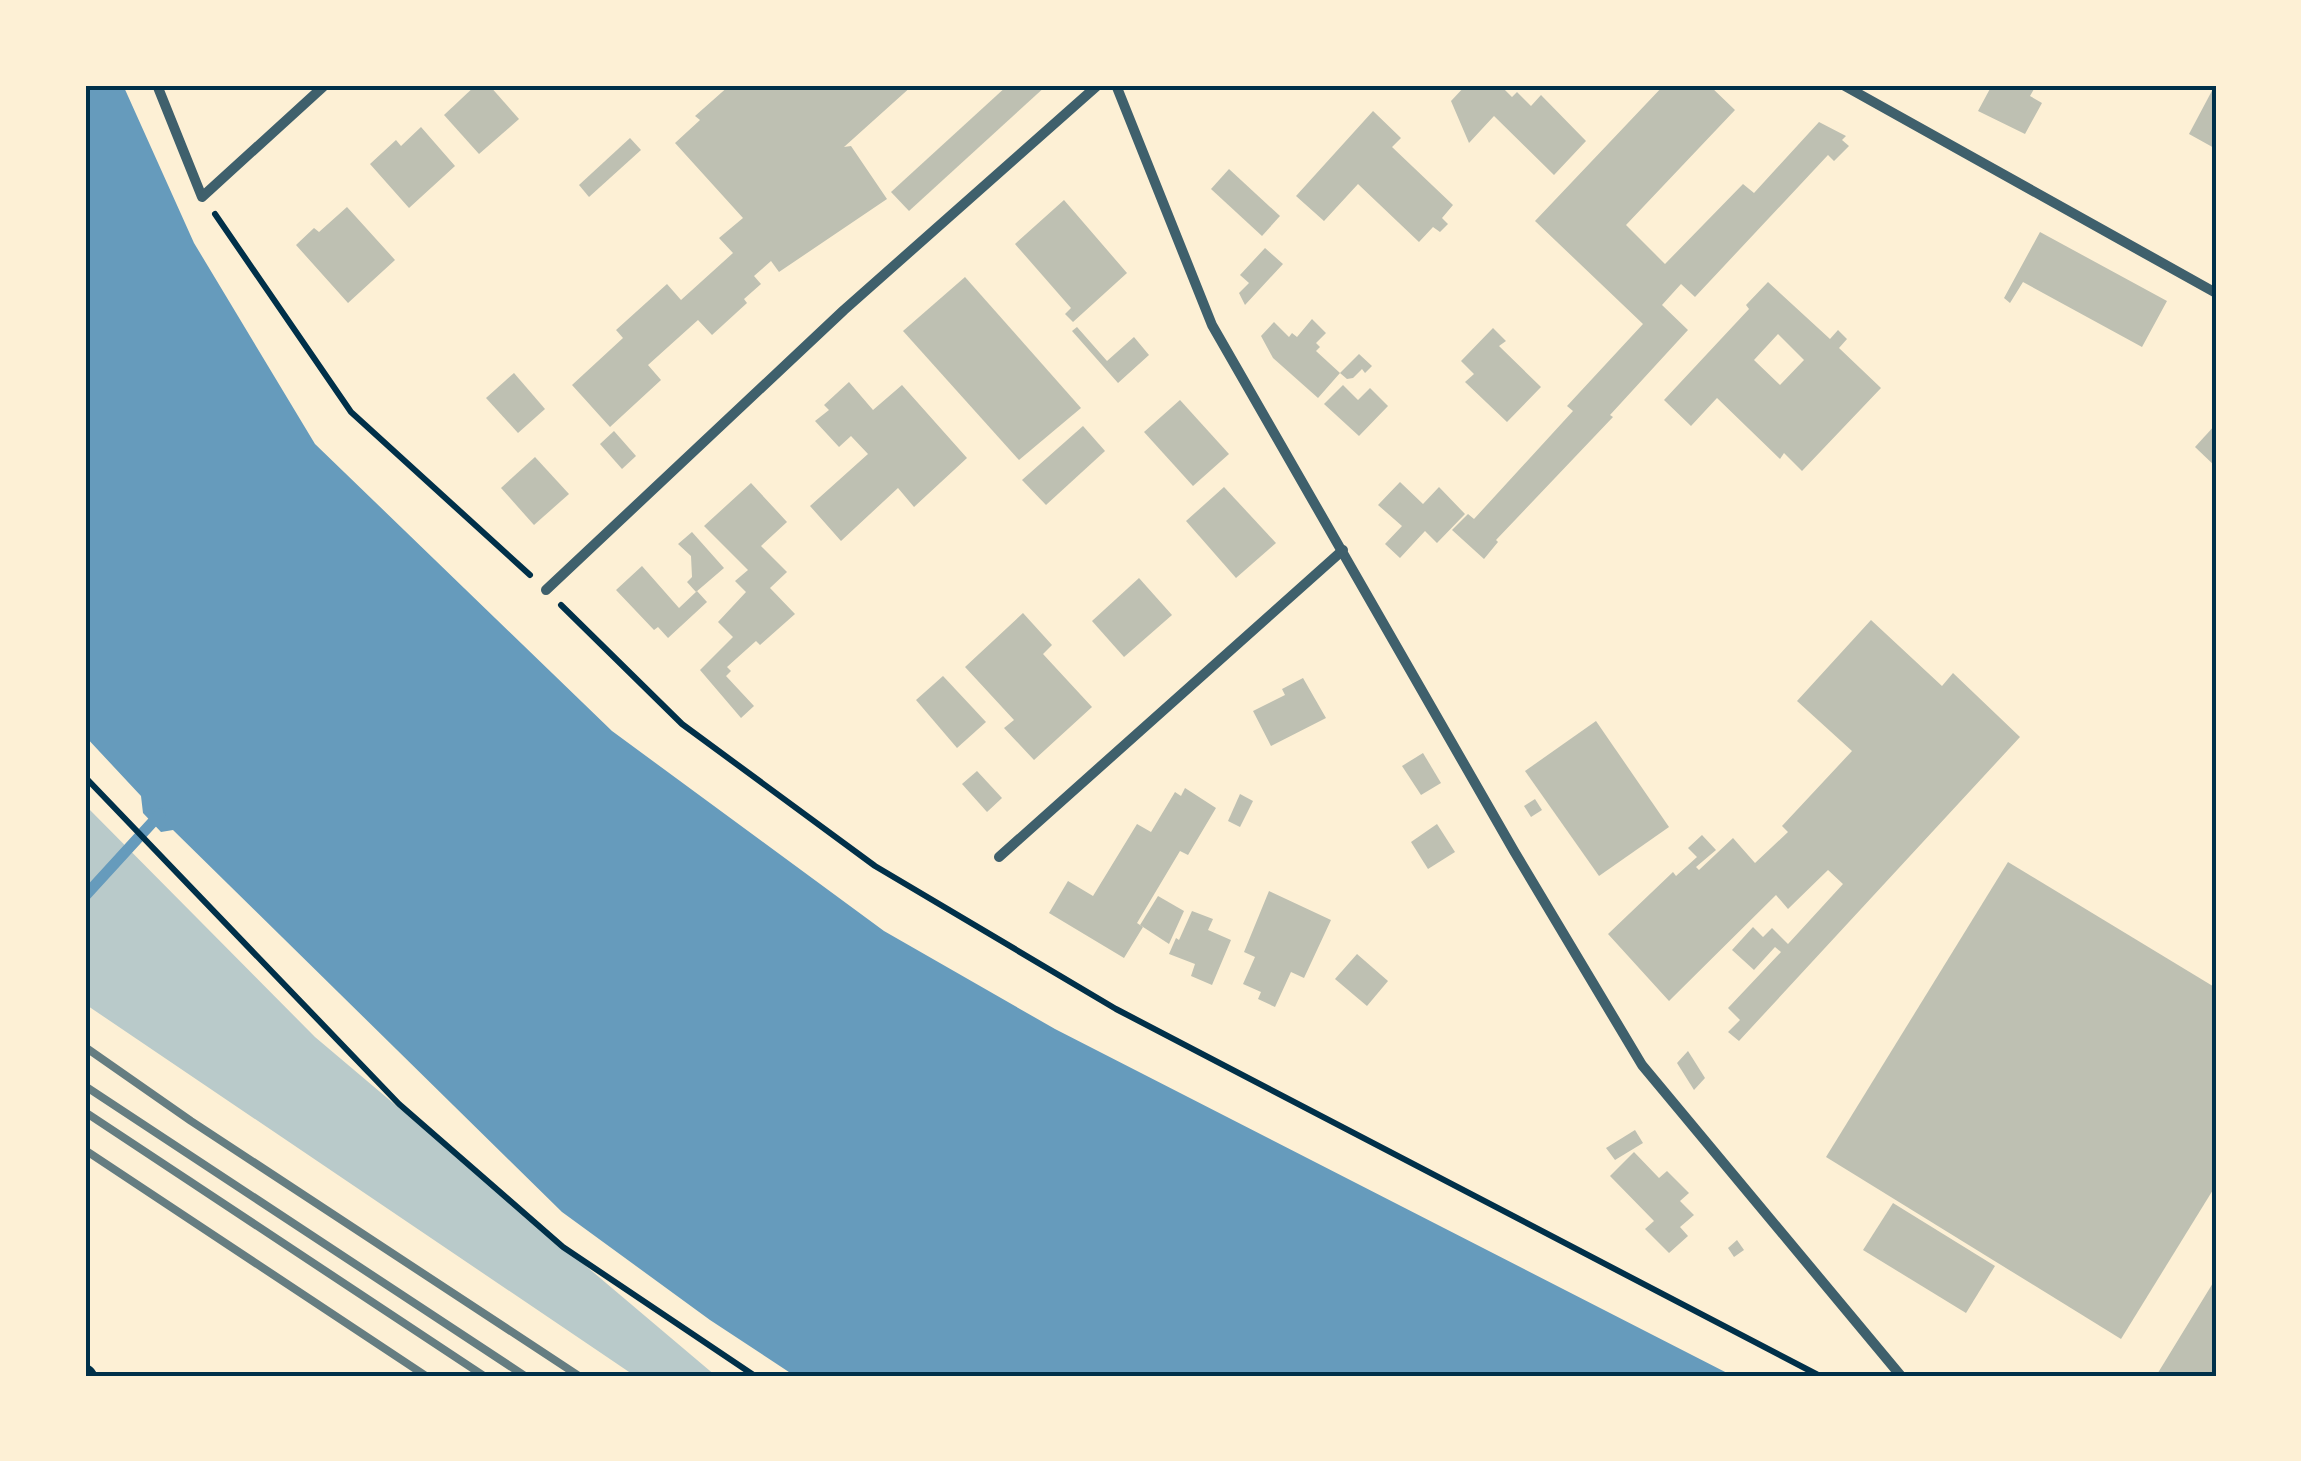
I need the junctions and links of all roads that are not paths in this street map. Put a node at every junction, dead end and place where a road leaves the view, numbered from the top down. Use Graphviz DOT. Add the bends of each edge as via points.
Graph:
graph roads {
  1 [pos="157,85"];
  2 [pos="326,85"];
  3 [pos="1098,85"];
  4 [pos="1116,85"];
  5 [pos="1843,85"];
  6 [pos="2216,293"];
  7 [pos="1343,550"];
  8 [pos="546,590"];
  9 [pos="999,857"];
  10 [pos="1901,1376"];
  1 -- 2 [label="street" via="202,196"];
  3 -- 8 [label="street" via="844,310"];
  4 -- 7 [label="street" via="1212,326"];
  5 -- 6 [label="street"];
  7 -- 9 [label="street"];
  7 -- 10 [label="street" via="1642,1065"];
}
